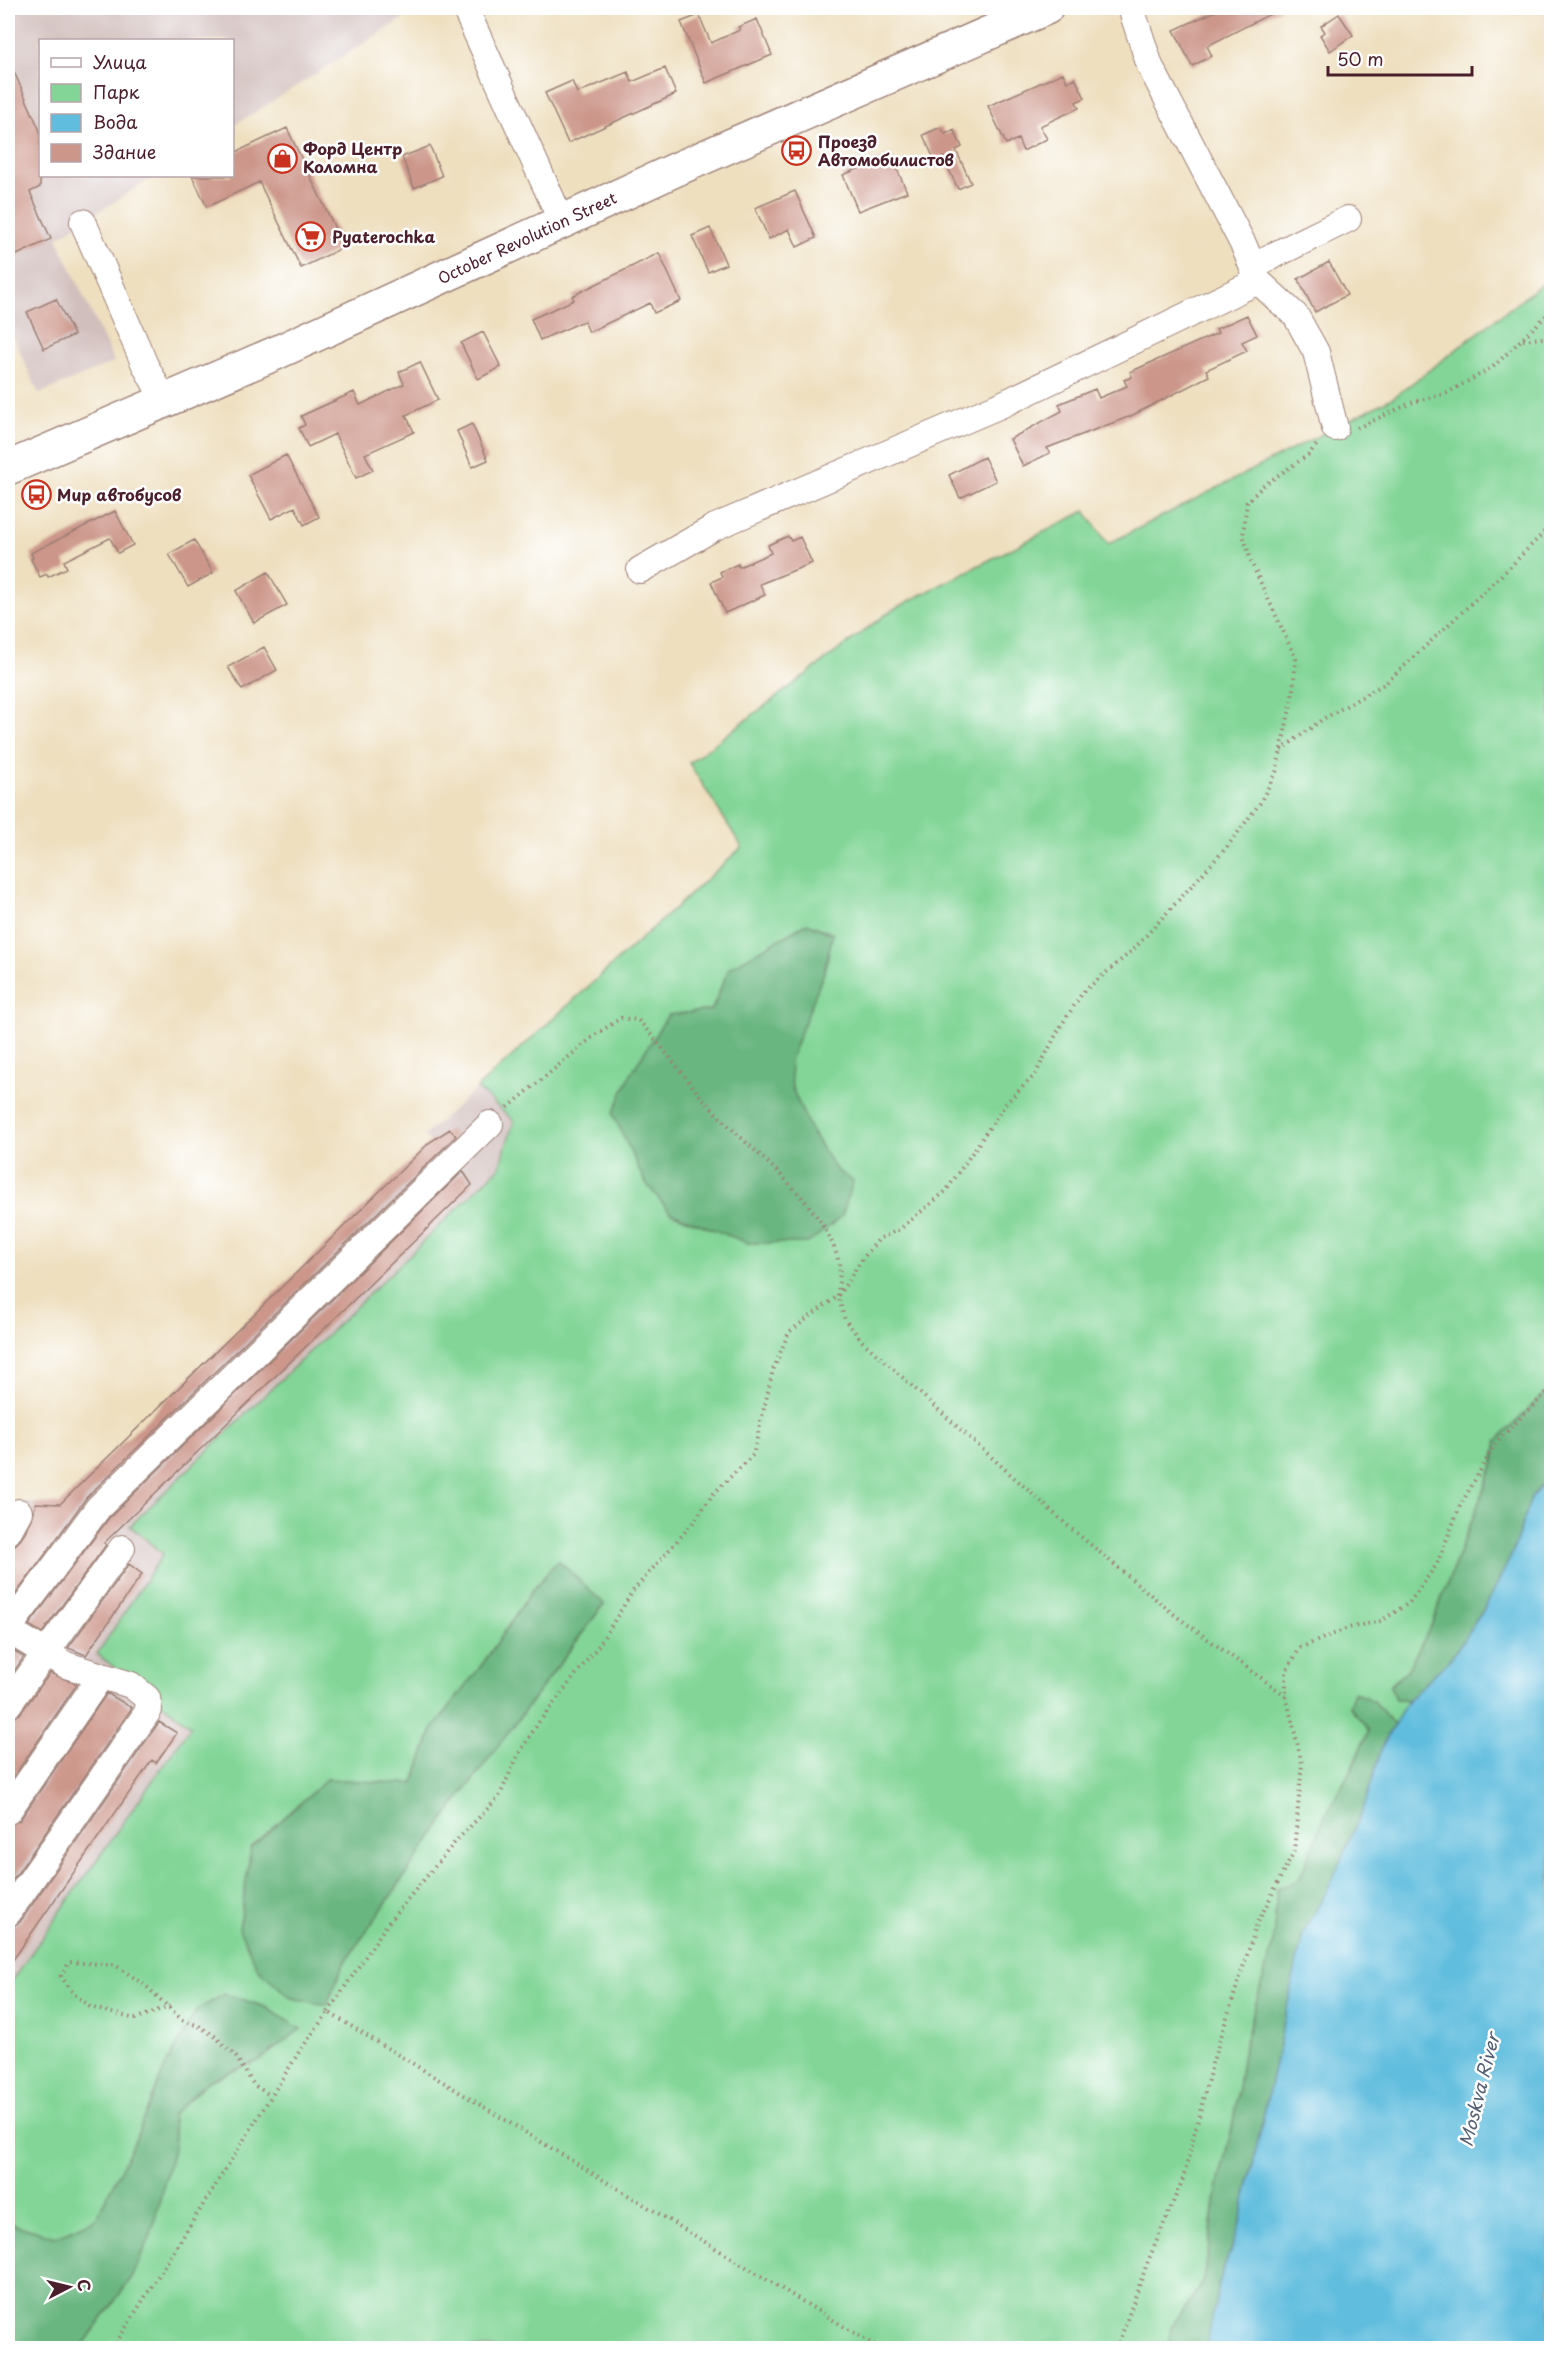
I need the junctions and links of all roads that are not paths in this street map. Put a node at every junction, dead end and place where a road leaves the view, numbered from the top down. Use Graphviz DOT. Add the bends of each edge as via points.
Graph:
graph roads {
  1 [pos="465,8"];
  2 [pos="1046,8"];
  3 [pos="1131,8"];
  4 [pos="1348,219"];
  5 [pos="83,222"];
  6 [pos="561,222"];
  7 [pos="1255,274"];
  8 [pos="164,400"];
  9 [pos="1335,428"];
  10 [pos="8,468"];
  11 [pos="640,570"];
  12 [pos="490,1124"];
  13 [pos="122,1548"];
  14 [pos="8,1630"];
  15 [pos="45,1653"];
  16 [pos="101,1676"];
  17 [pos="8,1705"];
  18 [pos="8,1810"];
  19 [pos="8,1913"];
  1 -- 6 [label="street"];
  2 -- 6 [label="main road, October Revolution Street"];
  3 -- 7 [label="street" via="1150,66"];
  4 -- 7 [label="street"];
  5 -- 8 [label="street"];
  6 -- 8 [label="main road, October Revolution Street"];
  7 -- 9 [label="street" via="1296,316 1316,352"];
  7 -- 11 [label="street" via="1003,404 715,527"];
  8 -- 10 [label="main road, October Revolution Street"];
  12 -- 14 [label="street" via="98,1508"];
  13 -- 15 [label="street"];
  14 -- 15 [label="street"];
  15 -- 16 [label="street" via="66,1665"];
  15 -- 17 [label="street"];
  16 -- 18 [label="street"];
  16 -- 19 [label="street" via="131,1685 147,1698 149,1710"];
}
